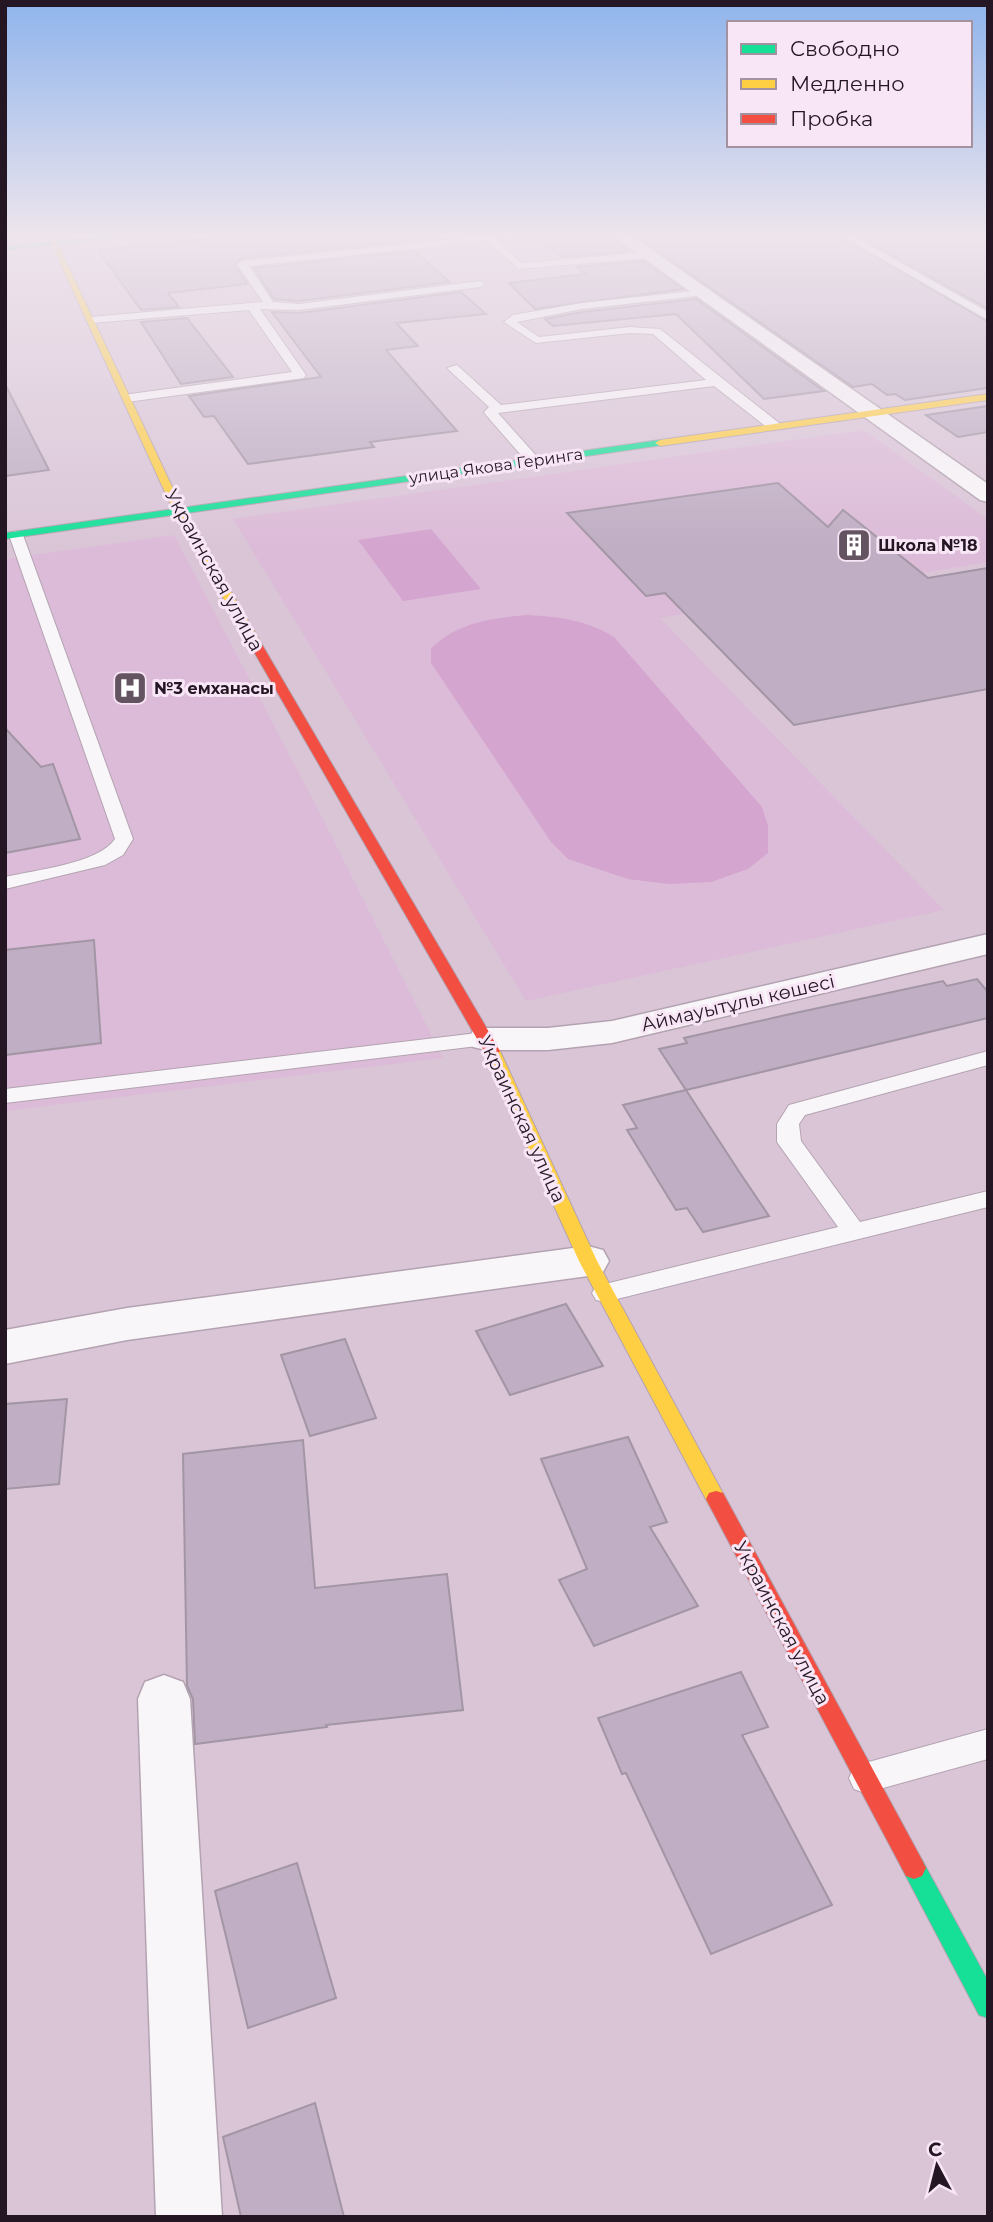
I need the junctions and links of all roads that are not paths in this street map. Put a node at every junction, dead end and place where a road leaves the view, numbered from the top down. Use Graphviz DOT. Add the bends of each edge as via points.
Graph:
graph roads {
  1 [pos="100,340"];
  2 [pos="275,340"];
  3 [pos="666,340"];
  4 [pos="768,340"];
  5 [pos="453,368"];
  6 [pos="716,382"];
  7 [pos="988,397"];
  8 [pos="127,398"];
  9 [pos="497,408"];
  10 [pos="871,412"];
  11 [pos="774,426"];
  12 [pos="533,460"];
  13 [pos="988,495"];
  14 [pos="179,512"];
  15 [pos="11,536"];
  16 [pos="5,883"];
  17 [pos="988,944"];
  18 [pos="486,1039"];
  19 [pos="988,1058"];
  20 [pos="5,1096"];
  21 [pos="988,1199"];
  22 [pos="854,1232"];
  23 [pos="597,1277"];
  24 [pos="5,1347"];
  25 [pos="163,1699"];
  26 [pos="988,1744"];
  27 [pos="865,1778"];
  28 [pos="988,2006"];
  29 [pos="189,2217"];
  1 -- 8 [label="street, Украинская улица"];
  2 -- 8 [label="lane" via="300,375"];
  3 -- 6 [label="lane"];
  4 -- 10 [label="street"];
  5 -- 9 [label="lane"];
  6 -- 9 [label="lane"];
  6 -- 11 [label="lane"];
  7 -- 10 [label="street, улица Якова Геринга"];
  8 -- 14 [label="street, Украинская улица"];
  9 -- 12 [label="lane" via="490,412"];
  10 -- 11 [label="street, улица Якова Геринга"];
  10 -- 13 [label="street"];
  11 -- 12 [label="street, улица Якова Геринга"];
  12 -- 14 [label="street, улица Якова Геринга"];
  14 -- 15 [label="street, улица Якова Геринга"];
  14 -- 18 [label="street, Украинская улица"];
  15 -- 16 [label="lane" via="124,839 116,851 98,861"];
  17 -- 18 [label="street, Аймауытұлы көшесі" via="612,1032"];
  18 -- 20 [label="lane"];
  18 -- 23 [label="street, Украинская улица"];
  19 -- 22 [label="lane" via="797,1110 788,1124 789,1142"];
  21 -- 22 [label="lane"];
  22 -- 23 [label="lane"];
  23 -- 24 [label="street" via="127,1324"];
  23 -- 27 [label="street, Украинская улица"];
  25 -- 29 [label="street"];
  26 -- 27 [label="lane"];
  27 -- 28 [label="street, Украинская улица"];
}
